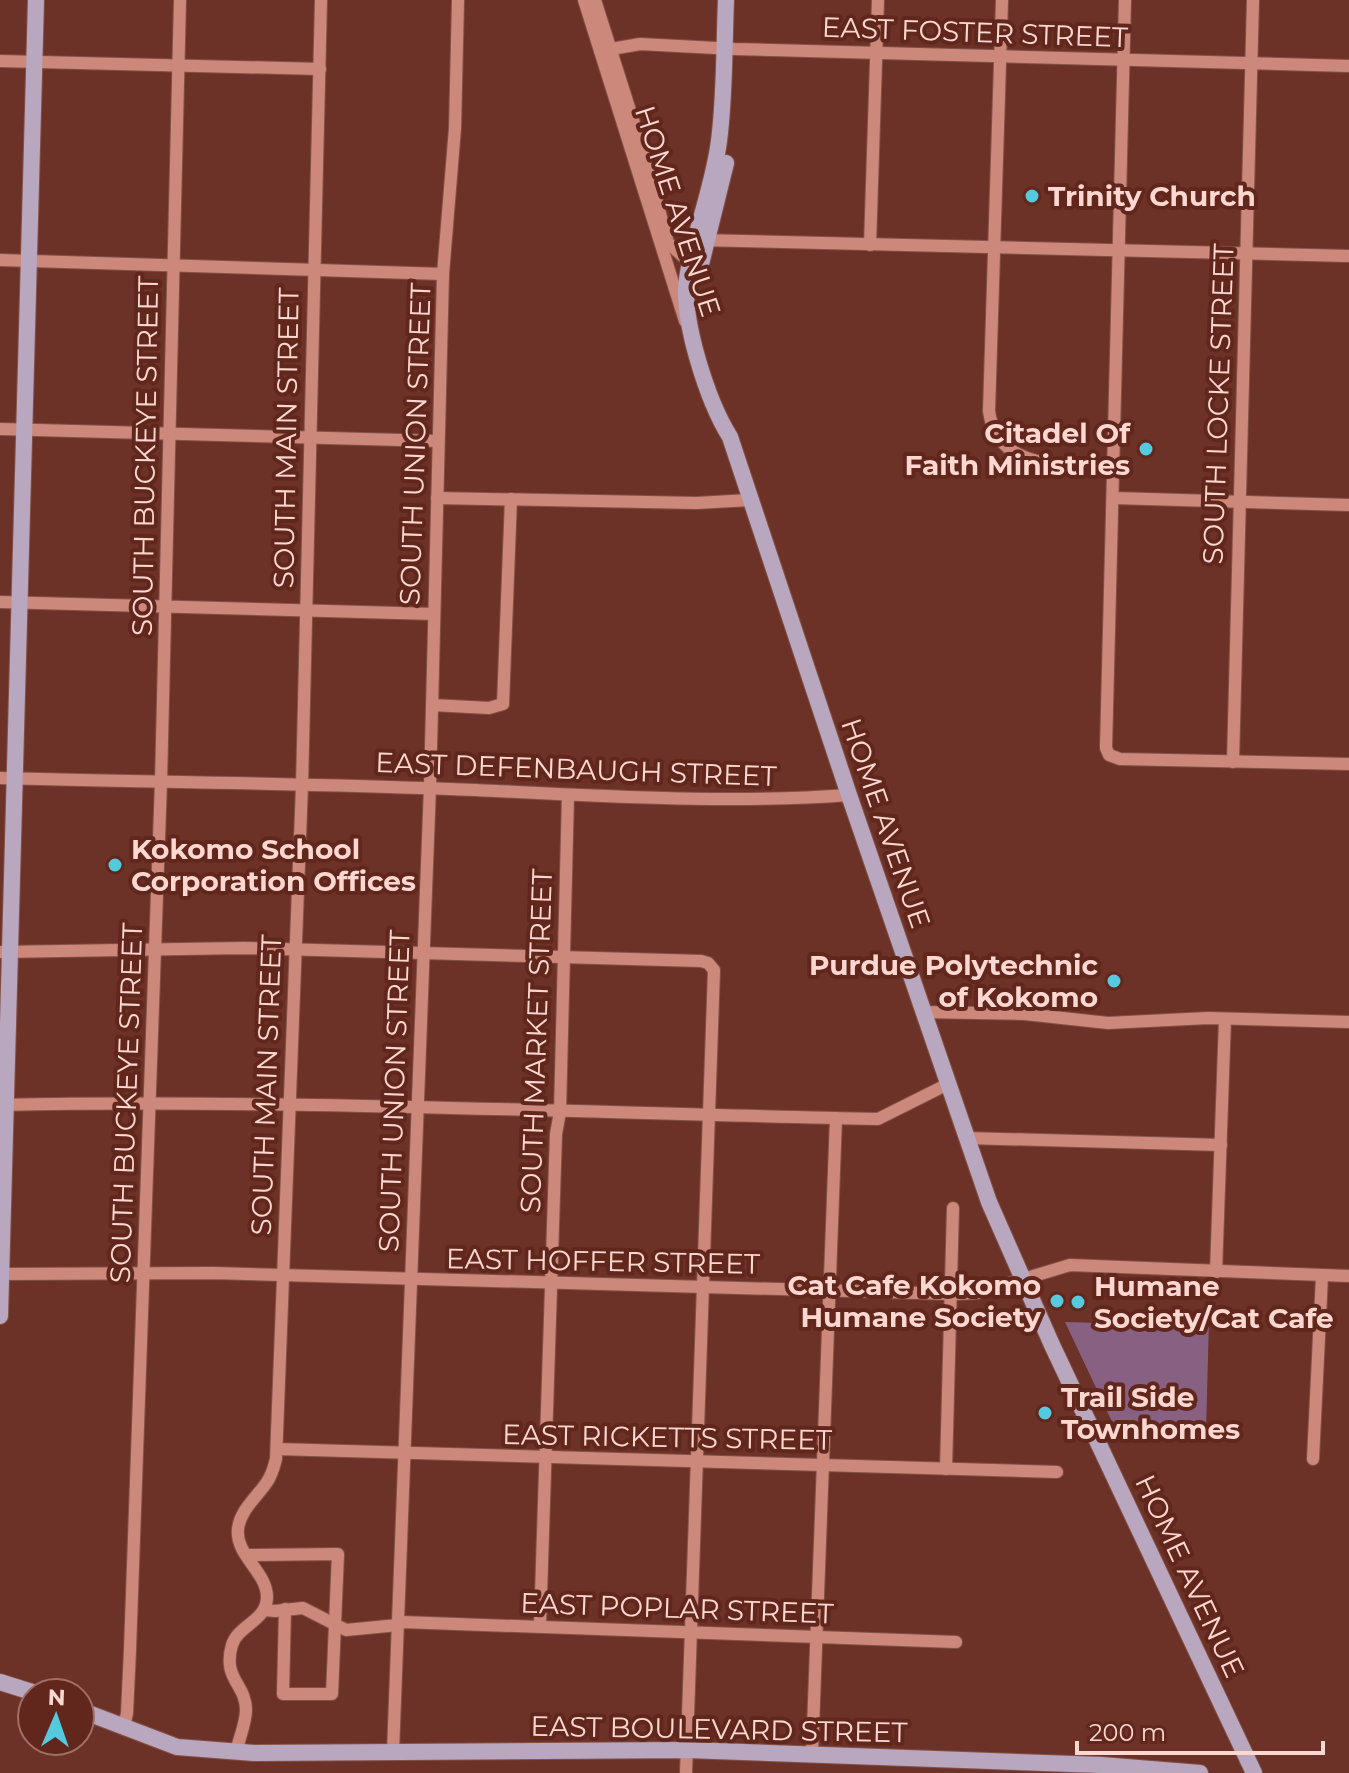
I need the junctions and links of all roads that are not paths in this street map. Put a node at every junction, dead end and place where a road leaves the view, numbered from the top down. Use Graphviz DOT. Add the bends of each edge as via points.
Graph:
graph roads {
  1 [pos="36,0"];
  2 [pos="180,0"];
  3 [pos="321,0"];
  4 [pos="458,0"];
  5 [pos="584,0"];
  6 [pos="595,0"];
  7 [pos="726,0"];
  8 [pos="737,0"];
  9 [pos="878,0"];
  10 [pos="1002,0"];
  11 [pos="1125,0"];
  12 [pos="1253,0"];
  13 [pos="730,49"];
  14 [pos="605,50"];
  15 [pos="876,54"];
  16 [pos="1000,56"];
  17 [pos="1123,60"];
  18 [pos="0,61"];
  19 [pos="33,62"];
  20 [pos="1252,64"];
  21 [pos="179,65"];
  22 [pos="1349,66"];
  23 [pos="320,69"];
  24 [pos="701,240"];
  25 [pos="870,245"];
  26 [pos="994,249"];
  27 [pos="1119,251"];
  28 [pos="1247,253"];
  29 [pos="1349,256"];
  30 [pos="0,260"];
  31 [pos="28,261"];
  32 [pos="173,266"];
  33 [pos="695,267"];
  34 [pos="314,269"];
  35 [pos="443,274"];
  36 [pos="694,343"];
  37 [pos="0,429"];
  38 [pos="24,429"];
  39 [pos="169,435"];
  40 [pos="730,437"];
  41 [pos="310,439"];
  42 [pos="438,441"];
  43 [pos="1114,467"];
  44 [pos="437,498"];
  45 [pos="1114,498"];
  46 [pos="511,499"];
  47 [pos="750,500"];
  48 [pos="1239,502"];
  49 [pos="1349,505"];
  50 [pos="0,602"];
  51 [pos="20,602"];
  52 [pos="165,606"];
  53 [pos="306,612"];
  54 [pos="434,614"];
  55 [pos="432,705"];
  56 [pos="1233,762"];
  57 [pos="1349,764"];
  58 [pos="8,778"];
  59 [pos="161,782"];
  60 [pos="302,786"];
  61 [pos="430,788"];
  62 [pos="568,795"];
  63 [pos="849,795"];
  64 [pos="155,948"];
  65 [pos="296,950"];
  66 [pos="5,952"];
  67 [pos="423,954"];
  68 [pos="565,958"];
  69 [pos="923,1012"];
  70 [pos="1225,1019"];
  71 [pos="1349,1022"];
  72 [pos="948,1084"];
  73 [pos="150,1102"];
  74 [pos="290,1103"];
  75 [pos="3,1105"];
  76 [pos="417,1108"];
  77 [pos="560,1112"];
  78 [pos="709,1115"];
  79 [pos="836,1118"];
  80 [pos="967,1138"];
  81 [pos="1221,1145"];
  82 [pos="953,1208"];
  83 [pos="144,1272"];
  84 [pos="1216,1272"];
  85 [pos="1,1274"];
  86 [pos="283,1276"];
  87 [pos="1322,1276"];
  88 [pos="1349,1276"];
  89 [pos="411,1279"];
  90 [pos="1023,1281"];
  91 [pos="551,1283"];
  92 [pos="703,1287"];
  93 [pos="829,1290"];
  94 [pos="953,1294"];
  95 [pos="0,1316"];
  96 [pos="277,1449"];
  97 [pos="404,1452"];
  98 [pos="546,1458"];
  99 [pos="1313,1459"];
  100 [pos="697,1461"];
  101 [pos="823,1465"];
  102 [pos="946,1469"];
  103 [pos="1057,1472"];
  104 [pos="247,1555"];
  105 [pos="285,1609"];
  106 [pos="264,1610"];
  107 [pos="335,1625"];
  108 [pos="398,1625"];
  109 [pos="540,1625"];
  110 [pos="691,1631"];
  111 [pos="817,1637"];
  112 [pos="956,1642"];
  113 [pos="96,1716"];
  114 [pos="124,1727"];
  115 [pos="687,1750"];
  116 [pos="236,1752"];
  117 [pos="393,1752"];
  118 [pos="812,1754"];
  119 [pos="686,1773"];
  120 [pos="1200,1773"];
  121 [pos="1254,1773"];
  1 -- 19 [label="main road"];
  2 -- 21 [label="street, SOUTH BUCKEYE STREET"];
  3 -- 23 [label="street, SOUTH MAIN STREET"];
  4 -- 35 [label="street, SOUTH UNION STREET" via="455,128"];
  5 -- 14 [label="street, HOME AVENUE"];
  6 -- 14 [label="street, HOME AVENUE"];
  7 -- 13 [label="main road"];
  8 -- 13 [label="main road"];
  9 -- 15 [label="street"];
  10 -- 16 [label="street"];
  11 -- 17 [label="street"];
  12 -- 20 [label="street, SOUTH LOCKE STREET"];
  13 -- 14 [label="street, EAST FOSTER STREET" via="640,44"];
  13 -- 15 [label="street, EAST FOSTER STREET"];
  13 -- 24 [label="main road"];
  14 -- 33 [label="street, HOME AVENUE" via="646,161 668,243"];
  14 -- 36 [label="street, HOME AVENUE"];
  15 -- 16 [label="street, EAST FOSTER STREET"];
  15 -- 25 [label="street"];
  16 -- 17 [label="street, EAST FOSTER STREET"];
  16 -- 26 [label="street"];
  17 -- 20 [label="street, EAST FOSTER STREET"];
  17 -- 27 [label="street"];
  18 -- 19 [label="street"];
  19 -- 21 [label="street"];
  19 -- 31 [label="main road"];
  20 -- 22 [label="street, EAST FOSTER STREET"];
  20 -- 28 [label="street, SOUTH LOCKE STREET"];
  21 -- 23 [label="street"];
  21 -- 32 [label="street, SOUTH BUCKEYE STREET"];
  23 -- 34 [label="street, SOUTH MAIN STREET"];
  24 -- 25 [label="street"];
  24 -- 33 [label="main road"];
  25 -- 26 [label="street"];
  26 -- 27 [label="street"];
  26 -- 43 [label="street" via="989,411 995,432 1013,452 1033,462"];
  27 -- 28 [label="street"];
  27 -- 43 [label="street"];
  28 -- 29 [label="street"];
  28 -- 48 [label="street, SOUTH LOCKE STREET"];
  30 -- 31 [label="street"];
  31 -- 32 [label="street"];
  31 -- 38 [label="main road"];
  32 -- 34 [label="street"];
  32 -- 39 [label="street, SOUTH BUCKEYE STREET"];
  33 -- 36 [label="main road" via="686,295"];
  33 -- 40 [label="main road" via="697,313"];
  34 -- 35 [label="street"];
  34 -- 41 [label="street, SOUTH MAIN STREET"];
  35 -- 42 [label="street, SOUTH UNION STREET"];
  36 -- 40 [label="main road, HOME AVENUE"];
  37 -- 38 [label="street"];
  38 -- 39 [label="street"];
  38 -- 51 [label="main road"];
  39 -- 41 [label="street"];
  39 -- 52 [label="street, SOUTH BUCKEYE STREET"];
  40 -- 47 [label="main road, HOME AVENUE"];
  41 -- 42 [label="street"];
  41 -- 53 [label="street, SOUTH MAIN STREET"];
  42 -- 44 [label="street, SOUTH UNION STREET"];
  43 -- 45 [label="street"];
  44 -- 46 [label="street"];
  44 -- 54 [label="street, SOUTH UNION STREET"];
  45 -- 48 [label="street"];
  45 -- 56 [label="street" via="1105,726 1109,755"];
  46 -- 47 [label="street"];
  46 -- 55 [label="street" via="503,704"];
  47 -- 63 [label="main road, HOME AVENUE"];
  48 -- 49 [label="street"];
  48 -- 56 [label="street, SOUTH LOCKE STREET"];
  50 -- 51 [label="street"];
  51 -- 52 [label="street"];
  51 -- 58 [label="main road"];
  52 -- 53 [label="street"];
  52 -- 59 [label="street, SOUTH BUCKEYE STREET"];
  53 -- 54 [label="street"];
  53 -- 60 [label="street, SOUTH MAIN STREET"];
  54 -- 55 [label="street, SOUTH UNION STREET"];
  55 -- 61 [label="street, SOUTH UNION STREET"];
  56 -- 57 [label="street"];
  58 -- 59 [label="street, EAST DEFENBAUGH STREET"];
  58 -- 66 [label="main road"];
  59 -- 60 [label="street, EAST DEFENBAUGH STREET"];
  59 -- 64 [label="street, SOUTH BUCKEYE STREET"];
  60 -- 61 [label="street, EAST DEFENBAUGH STREET"];
  60 -- 65 [label="street, SOUTH MAIN STREET"];
  61 -- 62 [label="street, EAST DEFENBAUGH STREET"];
  61 -- 67 [label="street, SOUTH UNION STREET"];
  62 -- 63 [label="street, EAST DEFENBAUGH STREET"];
  62 -- 68 [label="street, SOUTH MARKET STREET"];
  63 -- 69 [label="main road, HOME AVENUE"];
  64 -- 65 [label="street"];
  64 -- 66 [label="street"];
  64 -- 73 [label="street, SOUTH BUCKEYE STREET"];
  65 -- 67 [label="street"];
  65 -- 74 [label="street, SOUTH MAIN STREET"];
  66 -- 75 [label="main road"];
  67 -- 68 [label="street"];
  67 -- 76 [label="street, SOUTH UNION STREET"];
  68 -- 77 [label="street, SOUTH MARKET STREET"];
  68 -- 78 [label="street" via="701,961 712,966"];
  69 -- 70 [label="street" via="1025,1014 1108,1023"];
  69 -- 72 [label="main road, HOME AVENUE"];
  70 -- 71 [label="street"];
  70 -- 81 [label="street"];
  72 -- 79 [label="street" via="878,1119"];
  72 -- 80 [label="main road, HOME AVENUE"];
  73 -- 74 [label="street"];
  73 -- 75 [label="street"];
  73 -- 83 [label="street, SOUTH BUCKEYE STREET"];
  74 -- 76 [label="street"];
  74 -- 86 [label="street, SOUTH MAIN STREET"];
  75 -- 85 [label="main road"];
  76 -- 77 [label="street"];
  76 -- 89 [label="street, SOUTH UNION STREET"];
  77 -- 78 [label="street"];
  77 -- 91 [label="street, SOUTH MARKET STREET"];
  78 -- 79 [label="street"];
  78 -- 92 [label="street"];
  79 -- 93 [label="street"];
  80 -- 81 [label="street"];
  80 -- 90 [label="main road, HOME AVENUE"];
  81 -- 84 [label="street"];
  82 -- 94 [label="street"];
  83 -- 85 [label="street, EAST HOFFER STREET"];
  83 -- 86 [label="street, EAST HOFFER STREET"];
  83 -- 114 [label="street, SOUTH BUCKEYE STREET"];
  84 -- 87 [label="street, EAST HOFFER STREET"];
  84 -- 90 [label="street, EAST HOFFER STREET" via="1070,1265"];
  85 -- 95 [label="main road"];
  86 -- 89 [label="street, EAST HOFFER STREET"];
  86 -- 96 [label="street, SOUTH MAIN STREET"];
  87 -- 88 [label="street, EAST HOFFER STREET"];
  87 -- 99 [label="street"];
  89 -- 91 [label="street, EAST HOFFER STREET"];
  89 -- 97 [label="street, SOUTH UNION STREET"];
  90 -- 94 [label="street, EAST HOFFER STREET"];
  90 -- 121 [label="main road, HOME AVENUE"];
  91 -- 92 [label="street, EAST HOFFER STREET"];
  91 -- 98 [label="street, SOUTH MARKET STREET"];
  92 -- 93 [label="street, EAST HOFFER STREET"];
  92 -- 100 [label="street"];
  93 -- 94 [label="street, EAST HOFFER STREET"];
  93 -- 101 [label="street"];
  94 -- 102 [label="street"];
  96 -- 97 [label="street, EAST RICKETTS STREET"];
  96 -- 104 [label="street, SOUTH MAIN STREET" via="270,1479 246,1508 238,1529"];
  97 -- 98 [label="street, EAST RICKETTS STREET"];
  97 -- 108 [label="street, SOUTH UNION STREET"];
  98 -- 100 [label="street, EAST RICKETTS STREET"];
  98 -- 109 [label="street, SOUTH MARKET STREET"];
  100 -- 101 [label="street, EAST RICKETTS STREET"];
  100 -- 110 [label="street"];
  101 -- 102 [label="street, EAST RICKETTS STREET"];
  101 -- 111 [label="street"];
  102 -- 103 [label="street, EAST RICKETTS STREET"];
  104 -- 106 [label="street, SOUTH MAIN STREET" via="265,1586"];
  104 -- 107 [label="street" via="338,1554"];
  105 -- 106 [label="street"];
  105 -- 107 [label="street" via="303,1608"];
  105 -- 107 [label="street" via="283,1694 332,1694"];
  106 -- 116 [label="street" via="232,1645 230,1673 246,1709"];
  107 -- 108 [label="street, EAST POPLAR STREET" via="346,1630"];
  108 -- 109 [label="street, EAST POPLAR STREET"];
  108 -- 117 [label="street, SOUTH UNION STREET"];
  109 -- 110 [label="street, EAST POPLAR STREET"];
  110 -- 111 [label="street, EAST POPLAR STREET"];
  110 -- 115 [label="street"];
  111 -- 112 [label="street, EAST POPLAR STREET"];
  111 -- 118 [label="street"];
  113 -- 114 [label="main road, EAST BOULEVARD STREET"];
  114 -- 116 [label="main road, EAST BOULEVARD STREET" via="177,1747"];
  115 -- 117 [label="main road, EAST BOULEVARD STREET"];
  115 -- 118 [label="main road, EAST BOULEVARD STREET"];
  115 -- 119 [label="street"];
  116 -- 117 [label="main road, EAST BOULEVARD STREET"];
  118 -- 120 [label="main road, EAST BOULEVARD STREET"];
}
